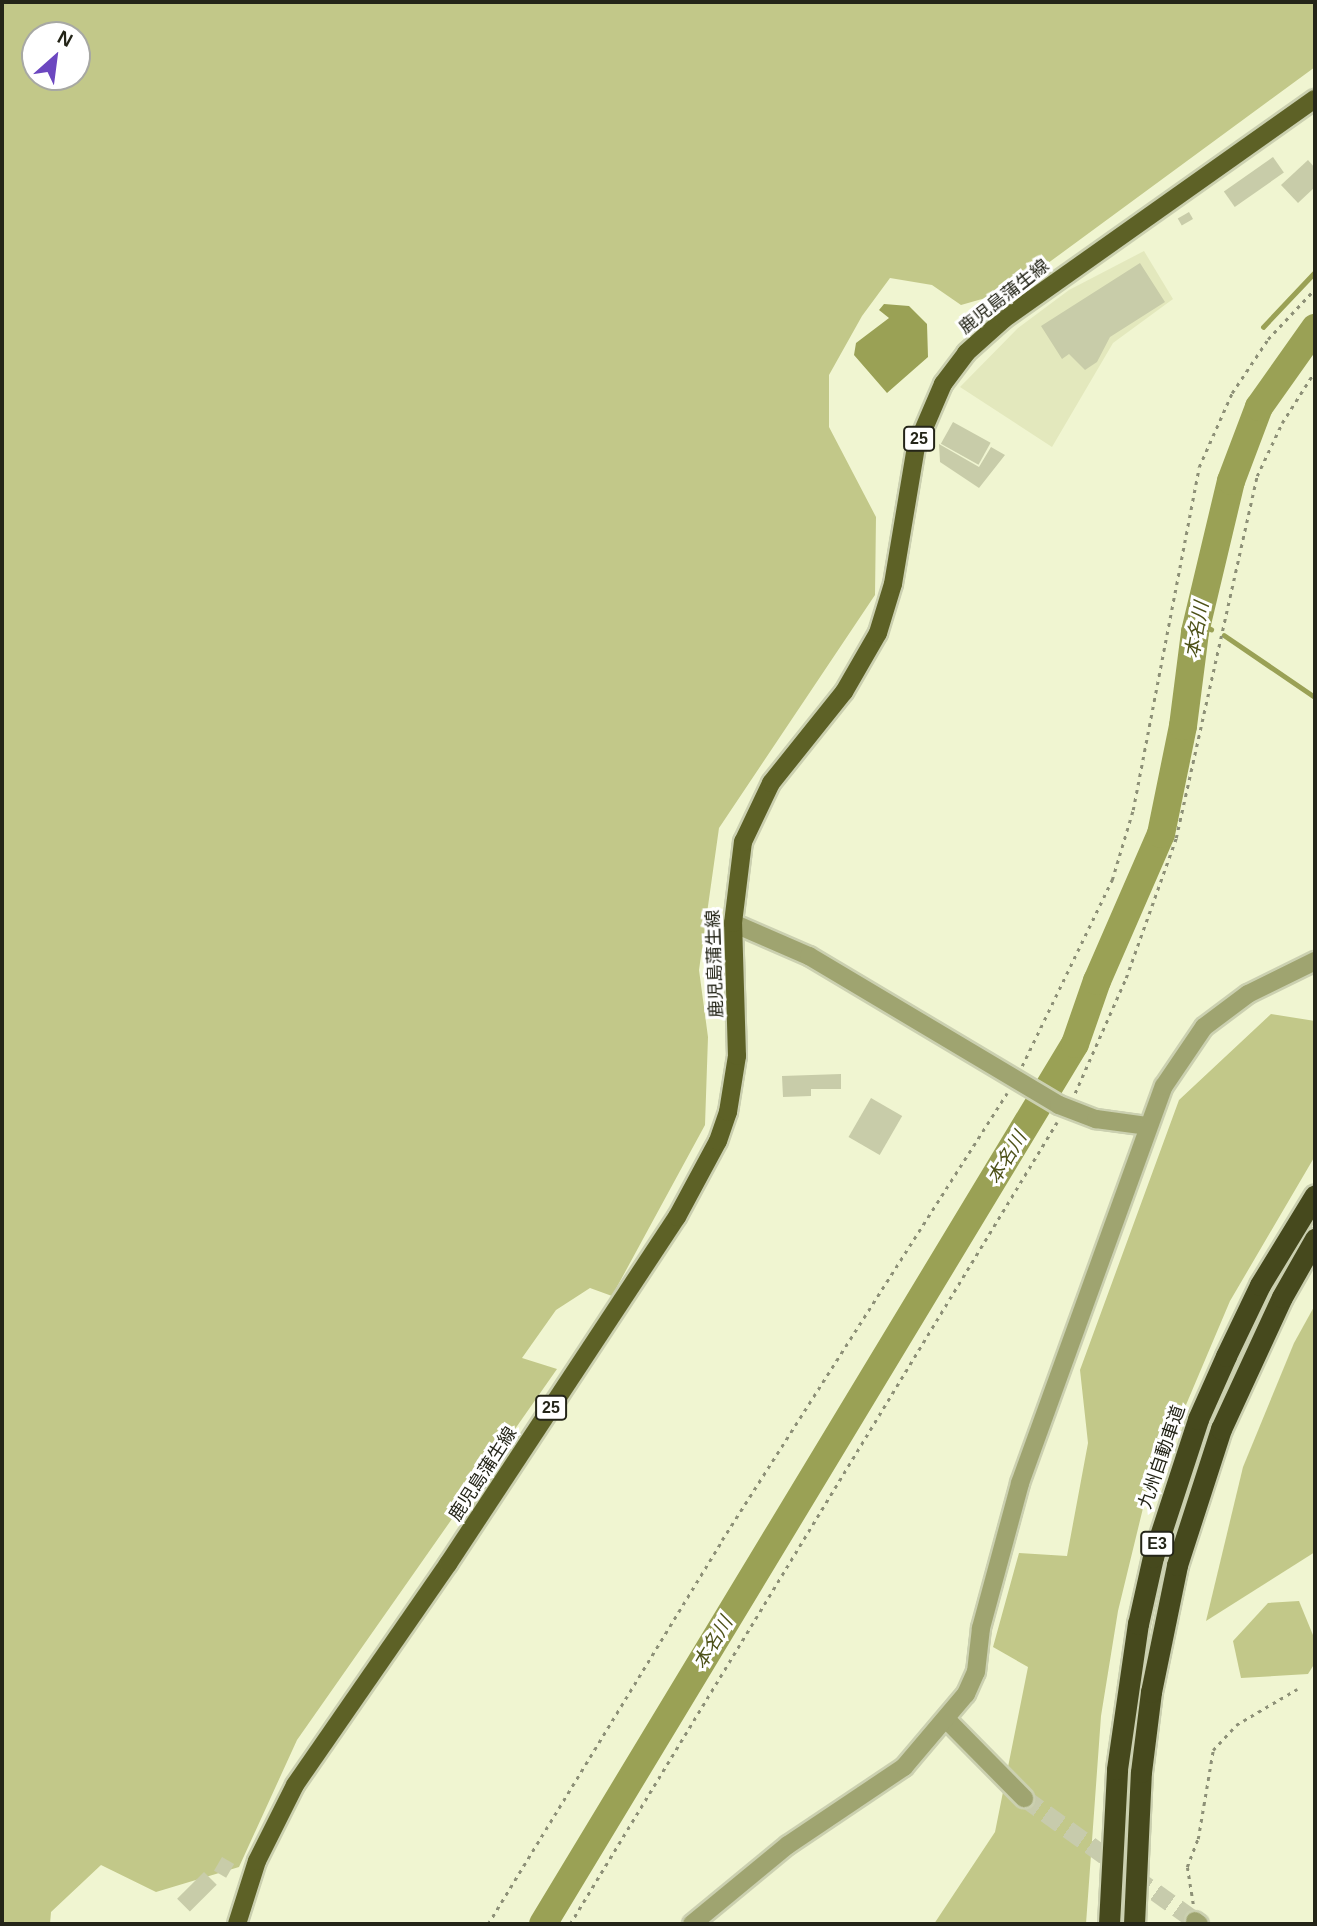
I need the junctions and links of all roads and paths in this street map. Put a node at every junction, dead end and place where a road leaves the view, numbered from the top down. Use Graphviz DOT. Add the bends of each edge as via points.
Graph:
graph roads {
  1 [pos="1315,99"];
  2 [pos="1315,289"];
  3 [pos="1315,371"];
  4 [pos="733,923"];
  5 [pos="1315,961"];
  6 [pos="1018,1081"];
  7 [pos="1063,1107"];
  8 [pos="1147,1126"];
  9 [pos="1315,1195"];
  10 [pos="1315,1240"];
  11 [pos="1297,1689"];
  12 [pos="947,1720"];
  13 [pos="1024,1798"];
  14 [pos="1197,1923"];
  15 [pos="237,1924"];
  16 [pos="488,1924"];
  17 [pos="570,1924"];
  18 [pos="692,1924"];
  19 [pos="1110,1924"];
  20 [pos="1134,1924"];
  1 -- 4 [label="main road, 鹿児島蒲生線 / 25" via="1004,319 966,353 943,384 916,447 892,584 878,634 844,692 793,752 756,807 743,842"];
  2 -- 6 [label="path" via="1268,339 1232,393 1207,446 1185,520 1133,810 1116,868"];
  3 -- 7 [label="path" via="1282,423 1257,476 1176,838 1126,978"];
  4 -- 6 [label="street" via="809,956"];
  4 -- 15 [label="main road, 鹿児島蒲生線 / 25" via="737,1056 718,1141 677,1217 448,1564 295,1785 257,1861"];
  5 -- 8 [label="street" via="1248,994 1204,1027 1180,1057"];
  6 -- 7 [label="street"];
  6 -- 16 [label="path" via="722,1539"];
  7 -- 8 [label="street" via="1096,1119"];
  7 -- 17 [label="path"];
  8 -- 12 [label="street" via="1020,1483 981,1628 975,1672"];
  9 -- 19 [label="highway, 九州自動車道 / E3" via="1260,1285 1226,1356 1193,1432 1153,1557 1117,1769"];
  10 -- 20 [label="highway, E3" via="1231,1405 1177,1565 1153,1680 1141,1772"];
  11 -- 14 [label="path" via="1236,1725 1213,1750 1198,1839 1187,1867"];
  12 -- 13 [label="street"];
  12 -- 18 [label="street" via="895,1774 788,1844"];
}
